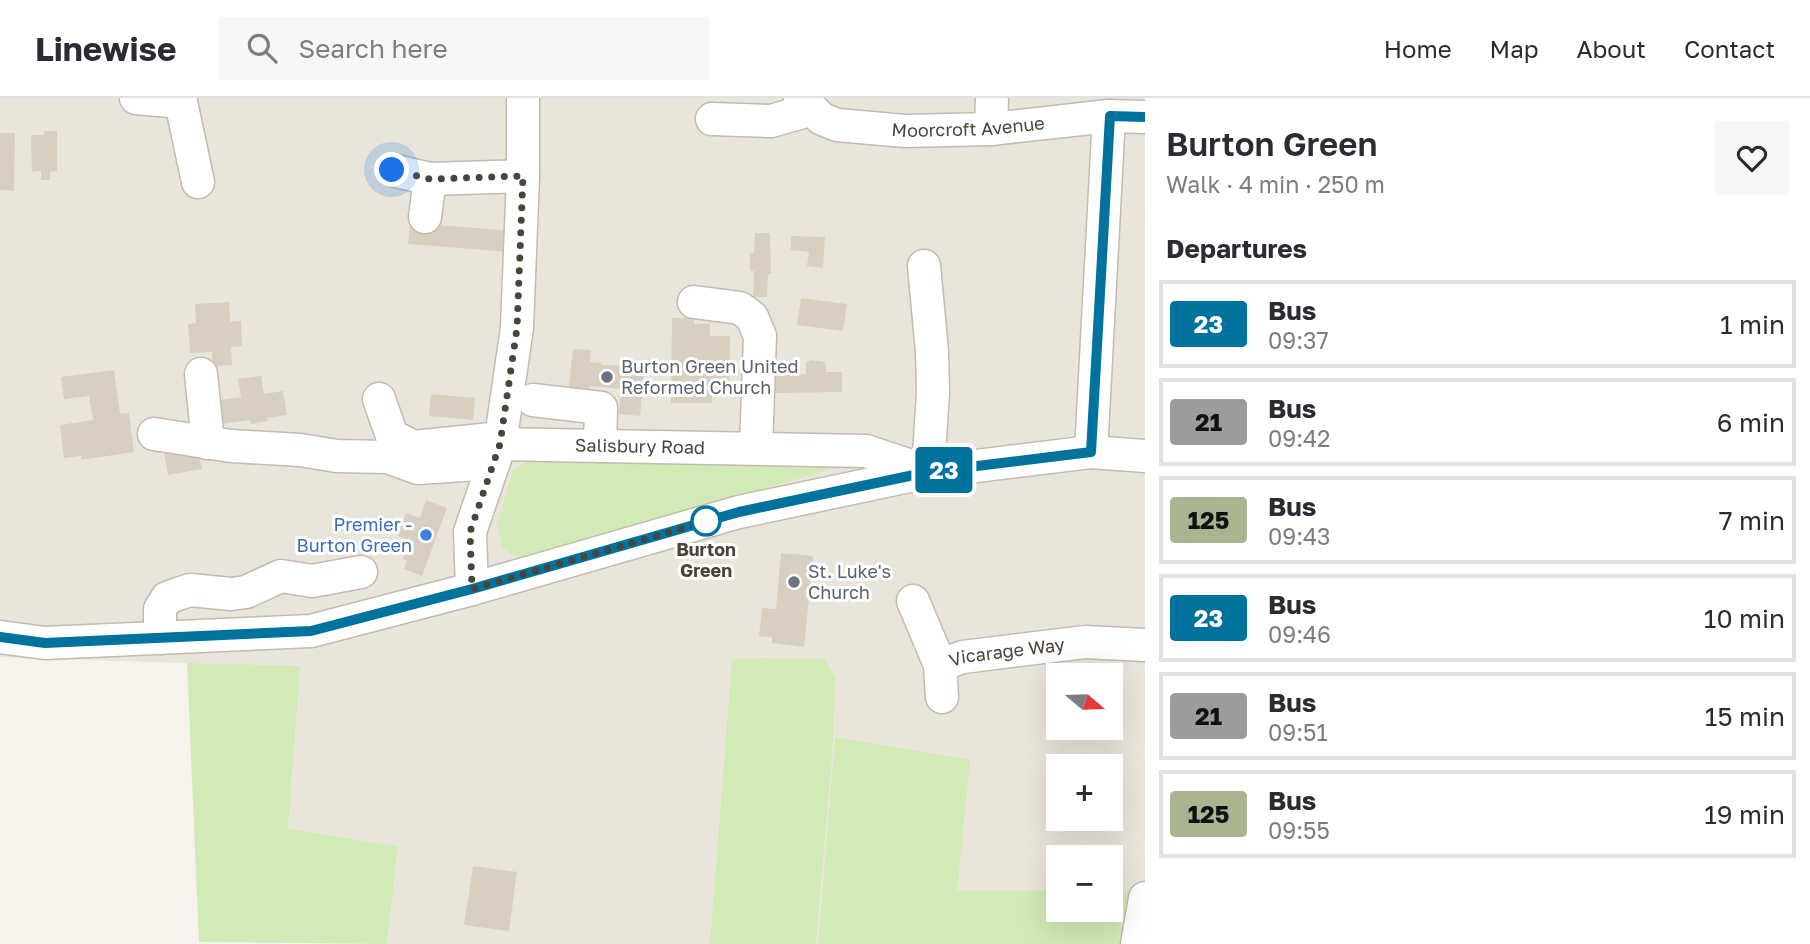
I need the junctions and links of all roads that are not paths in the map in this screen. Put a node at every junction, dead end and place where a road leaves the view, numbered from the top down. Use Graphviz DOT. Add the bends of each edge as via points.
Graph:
graph roads {
  1 [pos="136,98"];
  2 [pos="523,98"];
  3 [pos="182,100"];
  4 [pos="805,104"];
  5 [pos="992,113"];
  6 [pos="1110,116"];
  7 [pos="1145,117"];
  8 [pos="712,119"];
  9 [pos="392,170"];
  10 [pos="523,176"];
  11 [pos="430,179"];
  12 [pos="198,182"];
  13 [pos="425,216"];
  14 [pos="924,266"];
  15 [pos="694,302"];
  16 [pos="201,374"];
  17 [pos="379,399"];
  18 [pos="533,400"];
  19 [pos="154,434"];
  20 [pos="208,443"];
  21 [pos="600,446"];
  22 [pos="498,448"];
  23 [pos="757,448"];
  24 [pos="1091,452"];
  25 [pos="1145,456"];
  26 [pos="928,472"];
  27 [pos="361,572"];
  28 [pos="472,589"];
  29 [pos="913,601"];
  30 [pos="0,637"];
  31 [pos="160,638"];
  32 [pos="1145,645"];
  33 [pos="940,665"];
  34 [pos="943,697"];
  35 [pos="1145,898"];
  36 [pos="1140,937"];
  1 -- 3 [label="street"];
  2 -- 10 [label="street"];
  3 -- 12 [label="street"];
  4 -- 5 [label="street, Moorcroft Avenue" via="822,120 837,125 905,131"];
  4 -- 8 [label="street" via="789,118 771,121"];
  5 -- 6 [label="street, Moorcroft Avenue"];
  6 -- 7 [label="street, Moorcroft Avenue"];
  6 -- 24 [label="street"];
  9 -- 11 [label="street"];
  10 -- 11 [label="street"];
  10 -- 22 [label="street" via="517,328"];
  11 -- 13 [label="street"];
  14 -- 26 [label="street" via="933,392"];
  15 -- 23 [label="street" via="740,308 752,317 761,336"];
  16 -- 20 [label="street"];
  17 -- 22 [label="street" via="392,436 414,447"];
  18 -- 21 [label="street" via="601,408"];
  19 -- 20 [label="street"];
  20 -- 22 [label="street" via="388,457 418,468"];
  21 -- 22 [label="street, Salisbury Road"];
  21 -- 23 [label="street, Salisbury Road"];
  22 -- 28 [label="street" via="470,532"];
  23 -- 26 [label="street, Salisbury Road" via="866,451"];
  24 -- 25 [label="street, Salisbury Road"];
  24 -- 26 [label="street, Salisbury Road"];
  26 -- 28 [label="street, Salisbury Road" via="739,512"];
  27 -- 31 [label="street" via="312,581 281,576 232,594 190,590 167,598 160,609"];
  28 -- 31 [label="street, Salisbury Road" via="311,631"];
  29 -- 33 [label="street, Vicarage Way"];
  30 -- 31 [label="street, Salisbury Road" via="45,643"];
  32 -- 33 [label="street, Vicarage Way" via="1085,642 963,657"];
  33 -- 34 [label="street"];
  35 -- 36 [label="street"];
}
